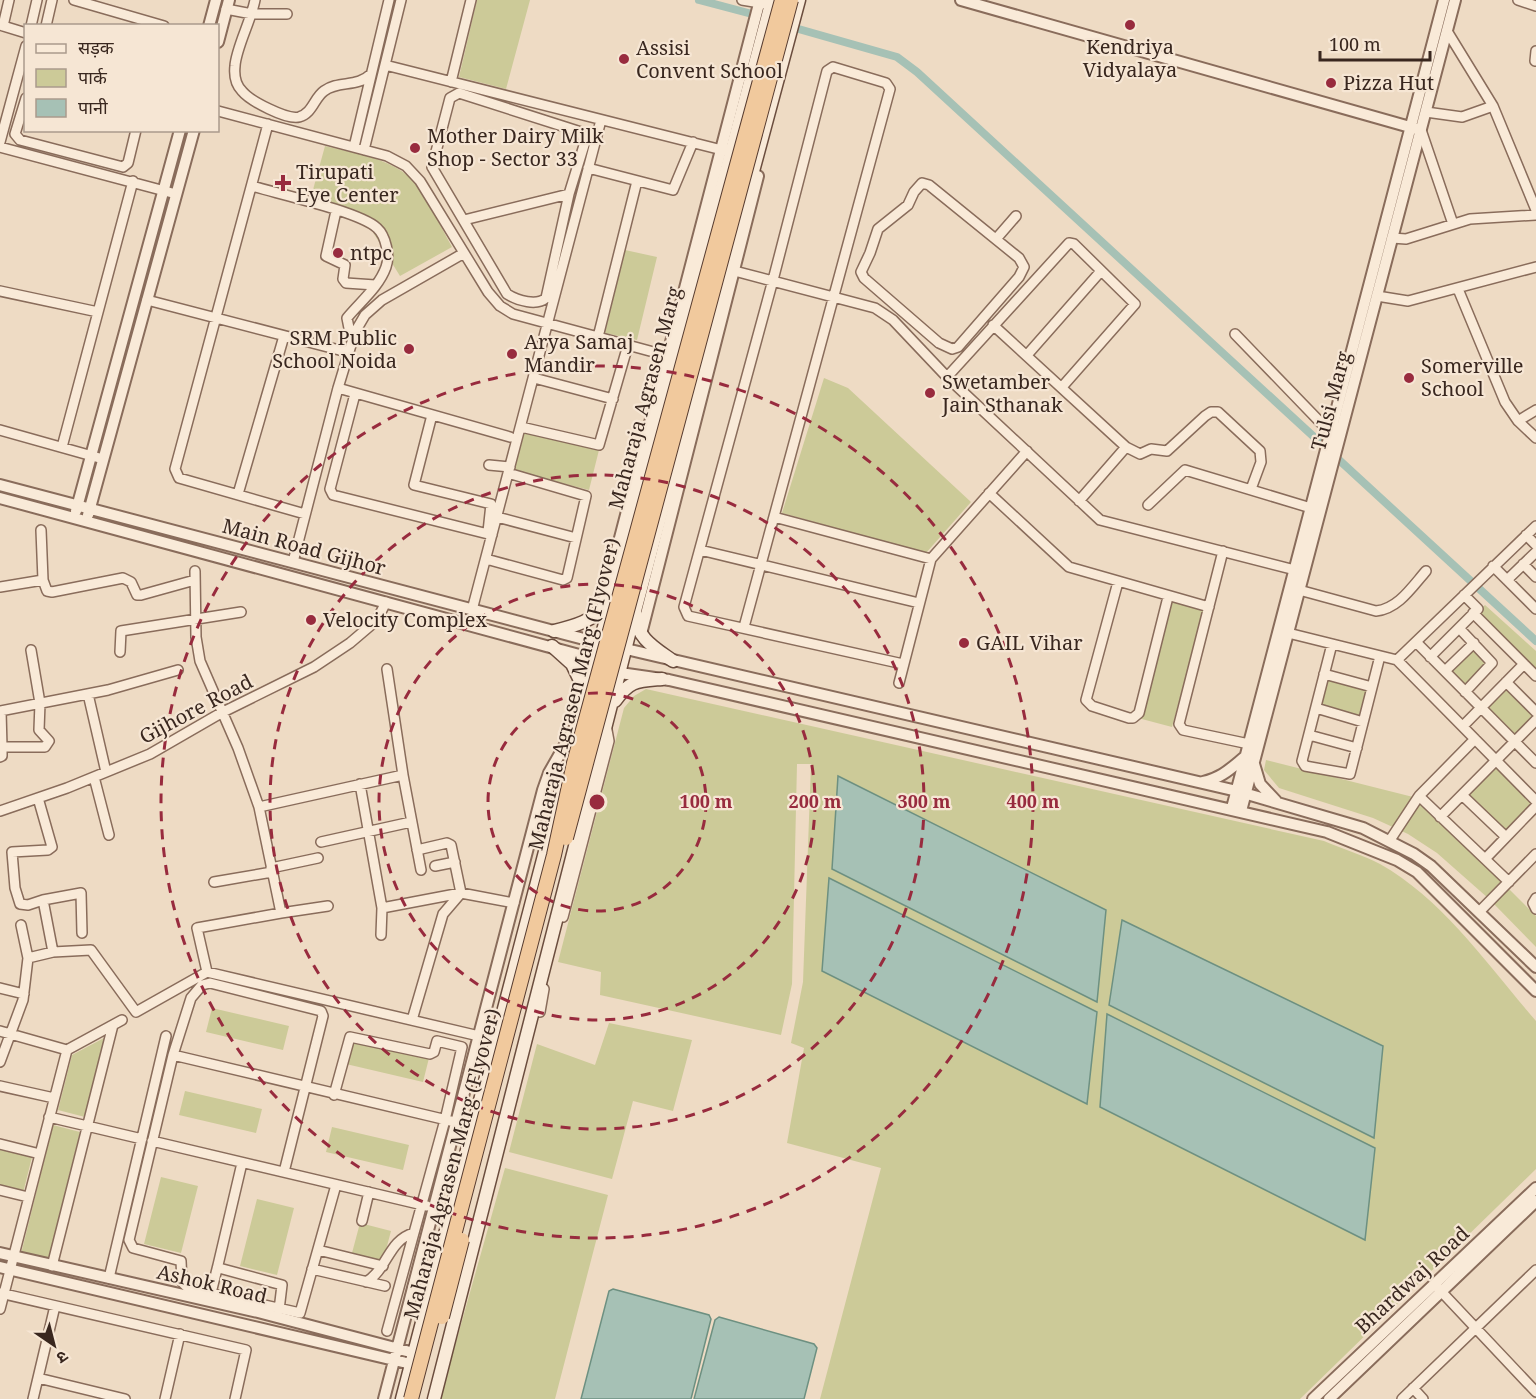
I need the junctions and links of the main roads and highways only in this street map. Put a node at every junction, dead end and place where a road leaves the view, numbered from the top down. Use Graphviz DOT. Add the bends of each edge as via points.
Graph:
graph roads {
  1 [pos="769,3"];
  2 [pos="795,4"];
  3 [pos="717,205"];
  4 [pos="742,211"];
  5 [pos="647,465"];
  6 [pos="672,470"];
  7 [pos="610,600"];
  8 [pos="636,608"];
  9 [pos="554,632"];
  10 [pos="552,646"];
  11 [pos="673,661"];
  12 [pos="662,679"];
  13 [pos="586,692"];
  14 [pos="610,707"];
  15 [pos="531,909"];
  16 [pos="558,917"];
  17 [pos="475,1123"];
  18 [pos="502,1131"];
  19 [pos="402,1399"];
  20 [pos="411,1399"];
  21 [pos="421,1399"];
  22 [pos="435,1399"];
  1 -- 3 [label="main road, Maharaja Agrasen Marg" via="763,35 726,152"];
  1 -- 20 [label="main road, Maharaja Agrasen Marg (Flyover), bridge" via="576,753 554,855"];
  2 -- 4 [label="main road"];
  2 -- 21 [label="main road, Maharaja Agrasen Marg (Flyover), bridge" via="545,915"];
  3 -- 4 [label="main road"];
  3 -- 5 [label="main road, Maharaja Agrasen Marg" via="672,357"];
  4 -- 6 [label="main road" via="730,270"];
  5 -- 6 [label="main road"];
  5 -- 7 [label="main road, Maharaja Agrasen Marg"];
  6 -- 8 [label="main road"];
  7 -- 9 [label="main road" via="601,612 577,626"];
  7 -- 13 [label="main road, Maharaja Agrasen Marg"];
  8 -- 11 [label="main road" via="636,626 644,640"];
  8 -- 14 [label="main road"];
  10 -- 13 [label="main road" via="579,674"];
  12 -- 14 [label="main road" via="628,685"];
  13 -- 15 [label="main road, Maharaja Agrasen Marg"];
  14 -- 16 [label="main road"];
  15 -- 16 [label="main road"];
  15 -- 17 [label="main road, Maharaja Agrasen Marg"];
  16 -- 18 [label="main road"];
  17 -- 18 [label="main road"];
  17 -- 19 [label="main road, Maharaja Agrasen Marg"];
  18 -- 22 [label="main road"];
}
